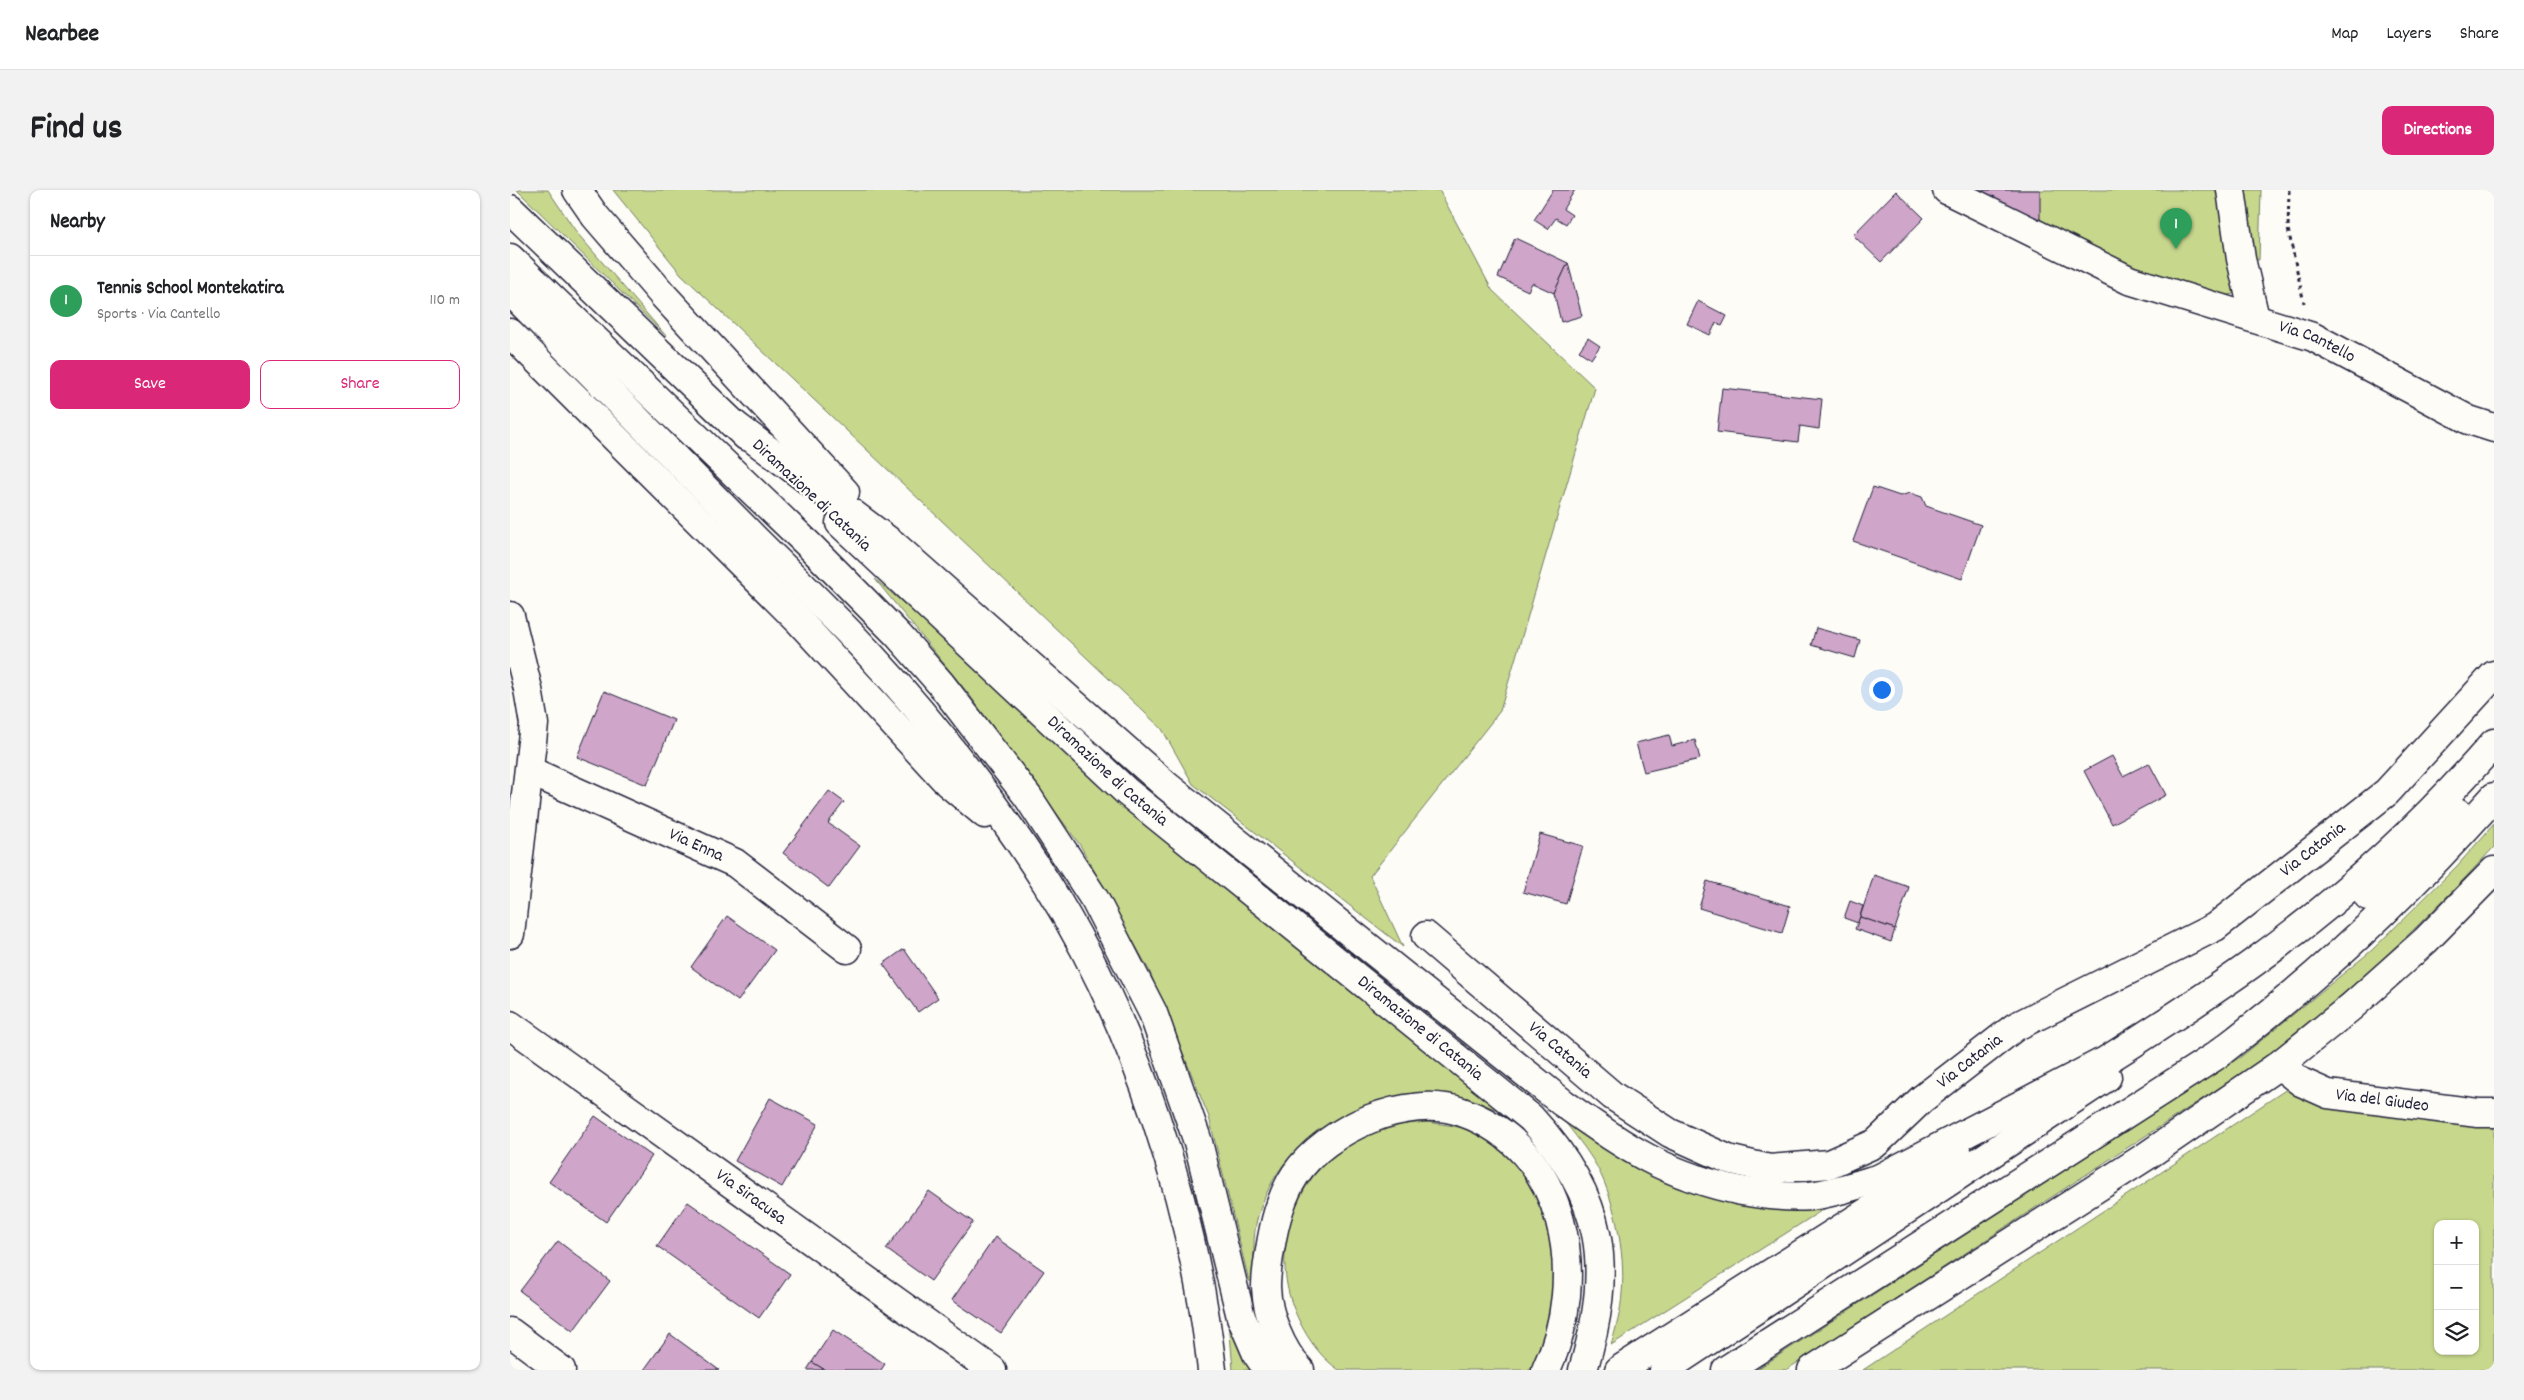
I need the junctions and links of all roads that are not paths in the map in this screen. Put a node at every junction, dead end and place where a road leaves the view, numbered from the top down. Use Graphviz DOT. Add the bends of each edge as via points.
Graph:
graph roads {
  1 [pos="577,190"];
  2 [pos="1947,190"];
  3 [pos="2230,190"];
  4 [pos="510,209"];
  5 [pos="510,258"];
  6 [pos="510,291"];
  7 [pos="2255,318"];
  8 [pos="510,333"];
  9 [pos="732,423"];
  10 [pos="2494,428"];
  11 [pos="894,545"];
  12 [pos="510,616"];
  13 [pos="2494,675"];
  14 [pos="1022,693"];
  15 [pos="2494,743"];
  16 [pos="530,771"];
  17 [pos="2494,772"];
  18 [pos="2494,797"];
  19 [pos="1017,840"];
  20 [pos="2494,871"];
  21 [pos="510,934"];
  22 [pos="1426,936"];
  23 [pos="847,949"];
  24 [pos="510,1026"];
  25 [pos="2101,1063"];
  26 [pos="2279,1065"];
  27 [pos="2494,1113"];
  28 [pos="510,1332"];
  29 [pos="562,1370"];
  30 [pos="992,1370"];
  31 [pos="1212,1370"];
  32 [pos="1268,1370"];
  33 [pos="1300,1370"];
  34 [pos="1546,1370"];
  35 [pos="1583,1370"];
  36 [pos="1619,1370"];
  37 [pos="1664,1370"];
  38 [pos="1726,1370"];
  39 [pos="1812,1370"];
  1 -- 11 [label="main road" via="595,216 663,295"];
  2 -- 7 [label="main road, Via Cantello" via="2129,280"];
  3 -- 7 [label="main road" via="2241,260"];
  4 -- 9 [label="main road, Diramazione di Catania"];
  5 -- 32 [label="main road" via="898,635 941,684 1028,797 1095,900 1153,1013 1198,1142 1241,1316 1257,1354"];
  6 -- 19 [label="main road" via="874,659 961,764"];
  7 -- 10 [label="main road, Via Cantello" via="2313,337 2469,420"];
  8 -- 19 [label="main road" via="800,622 948,783"];
  9 -- 11 [label="main road"];
  9 -- 14 [label="main road, Diramazione di Catania"];
  11 -- 14 [label="main road"];
  11 -- 25 [label="main road" via="1167,786 1564,1103 1611,1138 1648,1160 1709,1184 1776,1197 1810,1196 1846,1189 1880,1178"];
  12 -- 16 [label="main road" via="534,724"];
  13 -- 22 [label="main road, Via Catania" via="2387,792 2215,927 2015,1027 1922,1099 1876,1143 1829,1164 1770,1169 1728,1159 1670,1133 1613,1096"];
  14 -- 35 [label="main road, Diramazione di Catania" via="1127,792 1532,1118 1556,1144 1575,1174 1590,1209 1598,1241 1597,1313"];
  15 -- 25 [label="main road" via="2420,823 2335,899 2253,963"];
  16 -- 21 [label="main road"];
  16 -- 23 [label="main road, Via Enna" via="735,863"];
  17 -- 37 [label="main road" via="2418,852 2326,931"];
  18 -- 38 [label="main road" via="2311,981 2228,1046"];
  19 -- 31 [label="main road" via="1047,883 1096,973 1143,1086 1183,1211 1207,1324"];
  20 -- 26 [label="main road" via="2425,941"];
  24 -- 30 [label="main road, Via Siracusa"];
  25 -- 36 [label="main road"];
  26 -- 27 [label="main road, Via del Giudeo" via="2301,1082 2328,1094"];
  26 -- 39 [label="main road" via="2152,1152"];
  28 -- 29 [label="main road"];
  33 -- 34 [label="main road" via="1283,1347 1272,1318 1266,1288 1274,1225 1295,1176 1324,1144 1356,1125 1386,1114 1437,1107 1461,1112 1484,1122 1510,1139 1547,1185 1557,1209 1565,1238 1567,1271 1559,1335"];
}
